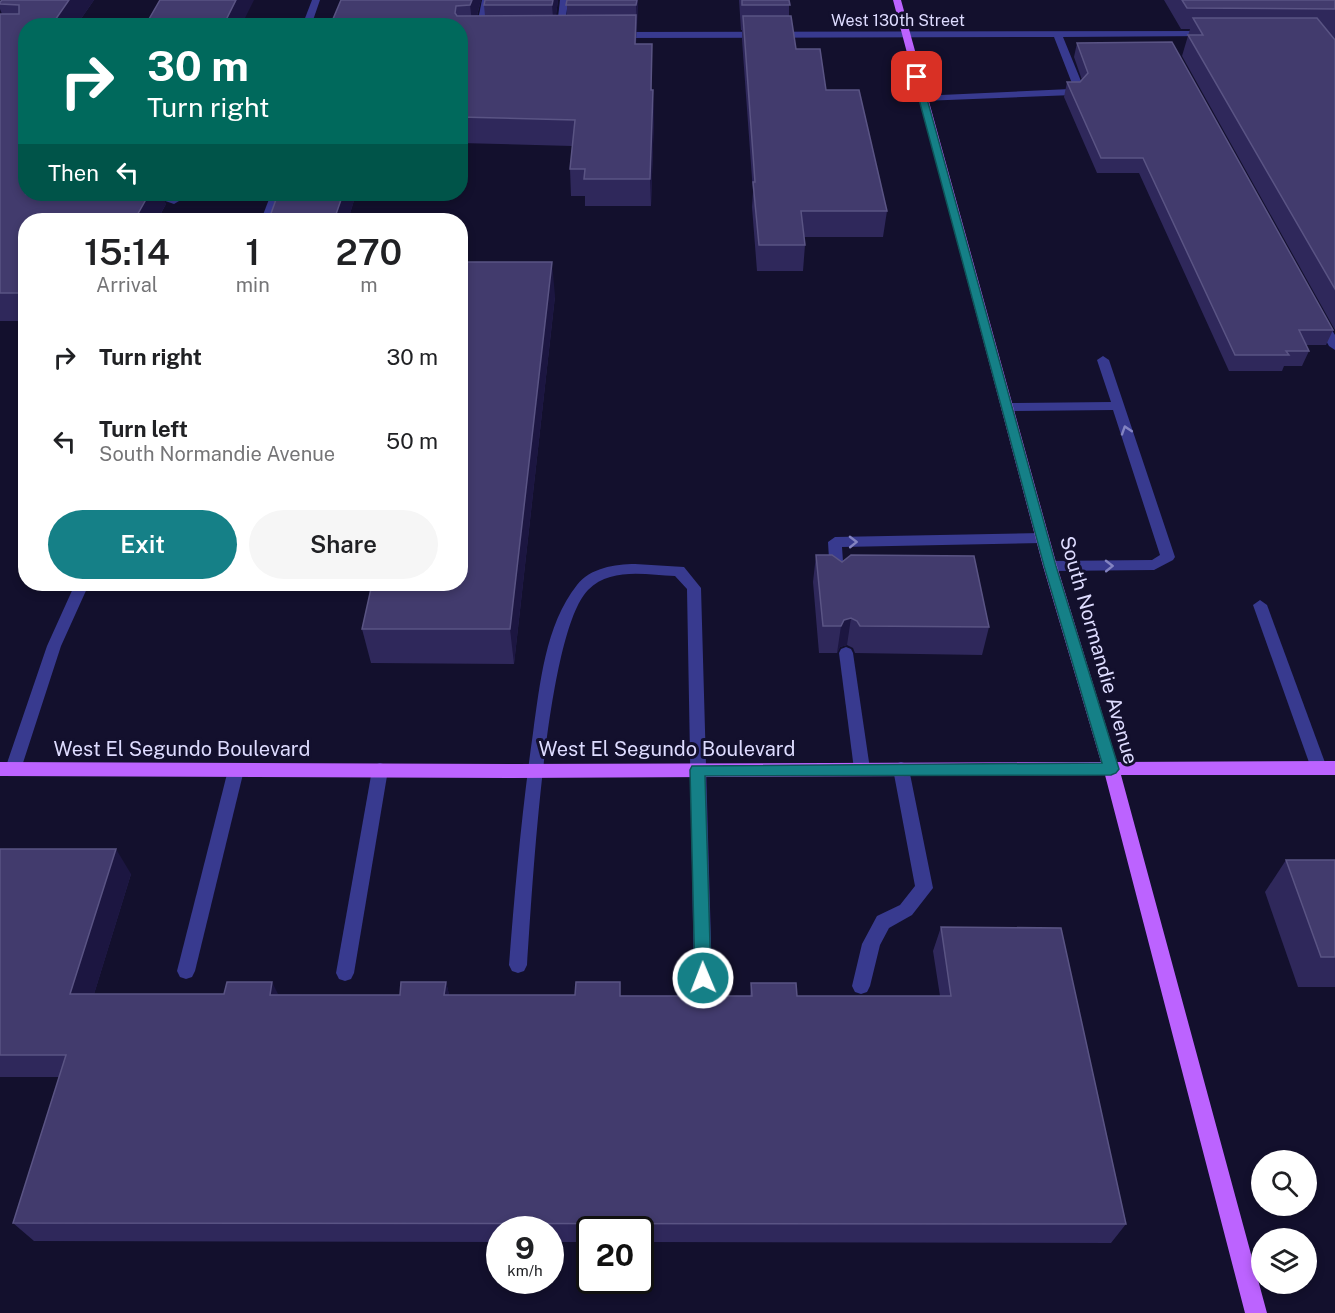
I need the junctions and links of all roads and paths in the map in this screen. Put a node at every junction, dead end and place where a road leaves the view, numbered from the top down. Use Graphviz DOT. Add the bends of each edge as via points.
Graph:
graph roads {
  1 [pos="316,0"];
  2 [pos="486,0"];
  3 [pos="564,0"];
  4 [pos="897,0"];
  5 [pos="309,18"];
  6 [pos="1163,34"];
  7 [pos="1221,34"];
  8 [pos="491,35"];
  9 [pos="548,35"];
  10 [pos="560,35"];
  11 [pos="572,35"];
  12 [pos="608,35"];
  13 [pos="906,35"];
  14 [pos="1058,35"];
  15 [pos="1170,49"];
  16 [pos="922,98"];
  17 [pos="1313,306"];
  18 [pos="1335,346"];
  19 [pos="1103,360"];
  20 [pos="1118,406"];
  21 [pos="1008,407"];
  22 [pos="1042,538"];
  23 [pos="1050,566"];
  24 [pos="838,582"];
  25 [pos="79,591"];
  26 [pos="1260,605"];
  27 [pos="846,653"];
  28 [pos="1327,768"];
  29 [pos="7,769"];
  30 [pos="862,769"];
  31 [pos="901,769"];
  32 [pos="1111,769"];
  33 [pos="236,770"];
  34 [pos="380,770"];
  35 [pos="536,770"];
  36 [pos="698,770"];
  37 [pos="518,965"];
  38 [pos="186,971"];
  39 [pos="345,973"];
  40 [pos="703,978"];
  41 [pos="861,986"];
  42 [pos="1256,1313"];
  1 -- 5 [label="street"];
  2 -- 8 [label="street" via="474,35"];
  3 -- 10 [label="street"];
  4 -- 13 [label="main road, South Normandie Avenue"];
  6 -- 7 [label="street, West 130th Street"];
  6 -- 14 [label="street, West 130th Street"];
  6 -- 15 [label="street"];
  9 -- 10 [label="street"];
  10 -- 11 [label="street"];
  12 -- 13 [label="street, West 130th Street"];
  13 -- 14 [label="street, West 130th Street"];
  13 -- 16 [label="main road, South Normandie Avenue"];
  14 -- 16 [label="street" via="1078,86 1073,92"];
  16 -- 21 [label="main road, South Normandie Avenue"];
  17 -- 18 [label="street"];
  19 -- 20 [label="street"];
  20 -- 21 [label="street"];
  23 -- 20 [label="street, one-way" via="1154,565 1168,557"];
  21 -- 22 [label="main road, South Normandie Avenue"];
  22 -- 23 [label="main road, South Normandie Avenue"];
  24 -- 22 [label="street, one-way" via="835,542"];
  23 -- 32 [label="main road, South Normandie Avenue"];
  25 -- 29 [label="street"];
  26 -- 28 [label="street"];
  27 -- 30 [label="street"];
  28 -- 32 [label="main road, West El Segundo Boulevard"];
  29 -- 33 [label="main road, West El Segundo Boulevard"];
  30 -- 31 [label="main road, West El Segundo Boulevard"];
  30 -- 36 [label="main road, West El Segundo Boulevard"];
  31 -- 32 [label="main road, West El Segundo Boulevard"];
  31 -- 41 [label="street" via="924,888 906,910 883,922 871,944"];
  32 -- 42 [label="main road, South Normandie Avenue"];
  33 -- 34 [label="main road, West El Segundo Boulevard"];
  33 -- 38 [label="street"];
  34 -- 35 [label="main road, West El Segundo Boulevard"];
  34 -- 39 [label="street"];
  35 -- 36 [label="main road, West El Segundo Boulevard"];
  35 -- 36 [label="street" via="551,667 566,614 581,588 610,571 679,571 694,588"];
  35 -- 37 [label="street"];
  36 -- 40 [label="street"];
}
